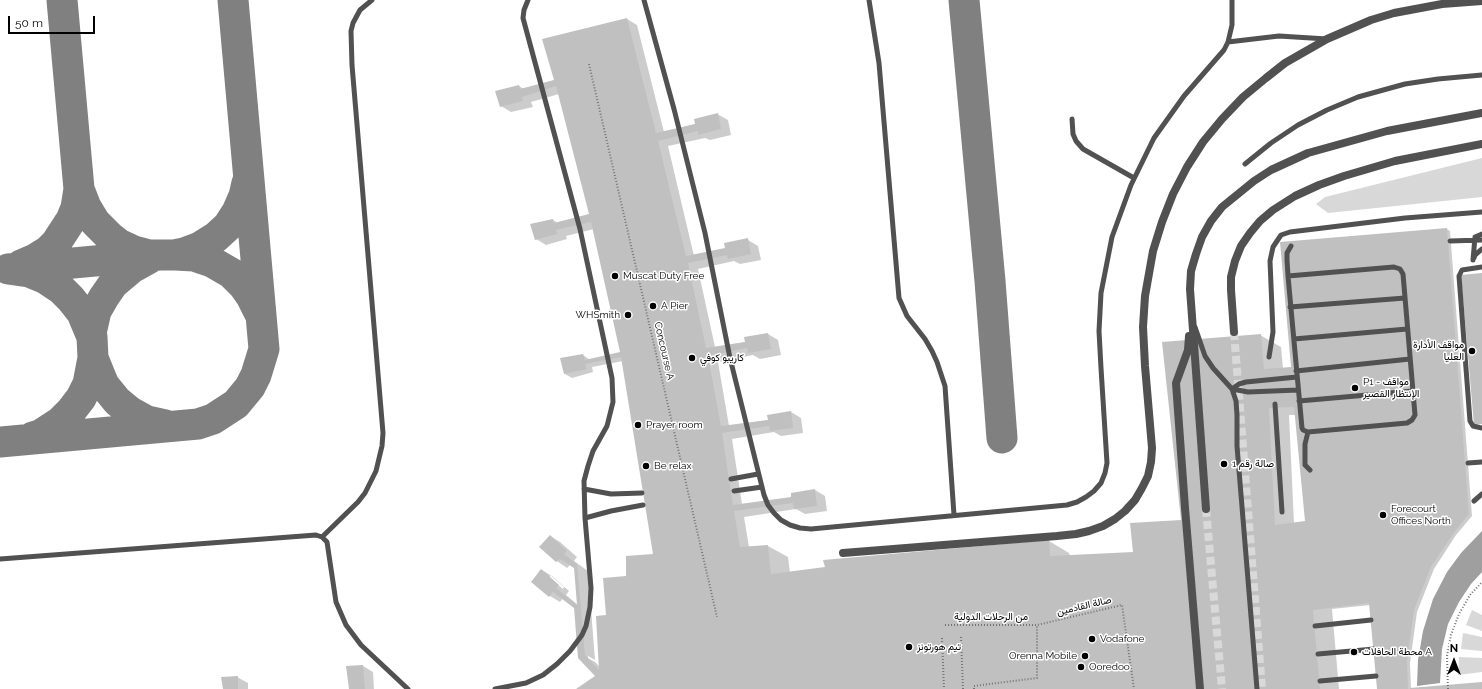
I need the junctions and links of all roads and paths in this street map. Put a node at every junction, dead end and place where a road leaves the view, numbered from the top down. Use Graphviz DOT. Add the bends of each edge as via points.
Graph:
graph roads {
  1 [pos="372,0"];
  2 [pos="528,0"];
  3 [pos="644,0"];
  4 [pos="869,0"];
  5 [pos="1232,0"];
  6 [pos="1482,1"];
  7 [pos="1327,39"];
  8 [pos="1228,42"];
  9 [pos="589,64"];
  10 [pos="1482,75"];
  11 [pos="1482,113"];
  12 [pos="1072,119"];
  13 [pos="1482,144"];
  14 [pos="1246,164"];
  15 [pos="1134,178"];
  16 [pos="1482,212"];
  17 [pos="1482,234"];
  18 [pos="1474,240"];
  19 [pos="1482,240"];
  20 [pos="1450,241"];
  21 [pos="1291,246"];
  22 [pos="1482,249"];
  23 [pos="1482,254"];
  24 [pos="1474,257"];
  25 [pos="1482,267"];
  26 [pos="1473,268"];
  27 [pos="1288,276"];
  28 [pos="1405,298"];
  29 [pos="1290,307"];
  30 [pos="1191,315"];
  31 [pos="1408,328"];
  32 [pos="1234,332"];
  33 [pos="1294,339"];
  34 [pos="1269,357"];
  35 [pos="1410,359"];
  36 [pos="1296,371"];
  37 [pos="1297,377"];
  38 [pos="1232,389"];
  39 [pos="1298,390"];
  40 [pos="1413,390"];
  41 [pos="1299,401"];
  42 [pos="1275,404"];
  43 [pos="1482,428"];
  44 [pos="1308,432"];
  45 [pos="1482,462"];
  46 [pos="1468,463"];
  47 [pos="1310,470"];
  48 [pos="758,474"];
  49 [pos="731,479"];
  50 [pos="762,487"];
  51 [pos="584,489"];
  52 [pos="734,491"];
  53 [pos="642,493"];
  54 [pos="1482,494"];
  55 [pos="1474,501"];
  56 [pos="643,505"];
  57 [pos="1206,509"];
  58 [pos="1282,512"];
  59 [pos="954,515"];
  60 [pos="585,518"];
  61 [pos="322,537"];
  62 [pos="843,553"];
  63 [pos="0,559"];
  64 [pos="1482,582"];
  65 [pos="717,617"];
  66 [pos="1371,620"];
  67 [pos="945,625"];
  68 [pos="1037,625"];
  69 [pos="1315,626"];
  70 [pos="962,637"];
  71 [pos="942,638"];
  72 [pos="1374,649"];
  73 [pos="1318,654"];
  74 [pos="1376,676"];
  75 [pos="1320,681"];
  76 [pos="506,688"];
  77 [pos="408,689"];
  78 [pos="495,689"];
  79 [pos="944,689"];
  80 [pos="963,689"];
  81 [pos="974,689"];
  82 [pos="1134,689"];
  83 [pos="1200,689"];
  84 [pos="1257,689"];
  85 [pos="1448,689"];
  1 -- 61 [label="lane" via="360,10 351,31 382,446 376,471 365,493"];
  2 -- 51 [label="lane" via="523,18 580,229 612,378 614,396 611,414 593,451"];
  3 -- 48 [label="lane" via="704,233"];
  4 -- 59 [label="lane" via="879,63 898,289 902,308 932,351 945,386"];
  5 -- 8 [label="lane" via="1232,25"];
  6 -- 7 [label="street" via="1442,4 1394,13"];
  7 -- 8 [label="lane" via="1279,36"];
  7 -- 62 [label="street" via="1285,63 1243,97 1203,142 1173,194 1153,251 1144,312 1152,448 1148,476 1135,500 1115,519 1103,526 1076,534"];
  8 -- 15 [label="lane" via="1218,58 1173,109 1154,138"];
  9 -- 65 [label="path, Concourse A"];
  10 -- 14 [label="lane" via="1438,78 1358,97 1298,125"];
  11 -- 30 [label="street" via="1410,126 1328,146 1289,160 1254,180 1222,207 1202,237 1191,271"];
  12 -- 15 [label="lane" via="1073,134 1083,149"];
  13 -- 32 [label="street" via="1395,161 1344,176 1296,196 1273,210 1260,220 1250,233 1241,246 1235,262 1231,277"];
  15 -- 59 [label="lane" via="1112,237 1101,293 1100,349 1108,463 1101,482 1094,491 1077,502"];
  16 -- 34 [label="lane" via="1405,218 1281,235 1273,247 1270,262 1273,332"];
  17 -- 18 [label="lane" via="1477,235"];
  18 -- 19 [label="lane"];
  18 -- 20 [label="lane"];
  18 -- 24 [label="lane"];
  21 -- 27 [label="lane" via="1287,256"];
  22 -- 24 [label="lane"];
  23 -- 24 [label="lane"];
  24 -- 26 [label="lane"];
  25 -- 26 [label="lane"];
  26 -- 43 [label="lane" via="1460,271 1459,276 1470,421 1473,426"];
  27 -- 28 [label="lane" via="1397,268 1403,274"];
  27 -- 29 [label="lane"];
  28 -- 29 [label="lane"];
  28 -- 31 [label="lane"];
  29 -- 33 [label="lane"];
  30 -- 38 [label="lane" via="1205,356"];
  30 -- 57 [label="street"];
  30 -- 83 [label="street" via="1188,350 1176,383"];
  31 -- 33 [label="lane"];
  31 -- 35 [label="lane"];
  33 -- 36 [label="lane"];
  35 -- 36 [label="lane"];
  35 -- 40 [label="lane"];
  36 -- 37 [label="lane"];
  37 -- 38 [label="lane" via="1246,382"];
  37 -- 39 [label="lane"];
  38 -- 39 [label="lane" via="1248,392"];
  38 -- 84 [label="lane" via="1237,405 1237,446"];
  39 -- 41 [label="lane"];
  40 -- 41 [label="lane"];
  40 -- 44 [label="lane" via="1415,415 1410,422"];
  41 -- 44 [label="lane" via="1302,428"];
  42 -- 58 [label="lane"];
  44 -- 47 [label="lane" via="1305,444 1306,465"];
  45 -- 46 [label="lane"];
  48 -- 49 [label="lane"];
  48 -- 50 [label="lane"];
  50 -- 52 [label="lane"];
  50 -- 59 [label="lane" via="768,505 774,513 786,523 811,530"];
  51 -- 53 [label="lane" via="611,494"];
  51 -- 60 [label="lane"];
  54 -- 55 [label="lane"];
  56 -- 60 [label="lane" via="611,510"];
  60 -- 76 [label="lane" via="591,593 584,630 570,651 557,664 526,683"];
  61 -- 63 [label="lane" via="283,536"];
  61 -- 77 [label="lane" via="328,549 336,602 346,625 361,645"];
  64 -- 85 [label="path" via="1462,608 1451,635 1447,656"];
  66 -- 69 [label="lane"];
  67 -- 68 [label="path, من الرحلات الدولية"];
  68 -- 81 [label="path" via="1037,678 974,686"];
  68 -- 82 [label="path, صالة القادمين" via="1122,605"];
  70 -- 80 [label="path"];
  71 -- 79 [label="path"];
  72 -- 73 [label="lane"];
  74 -- 75 [label="lane"];
  76 -- 78 [label="lane"];
}
